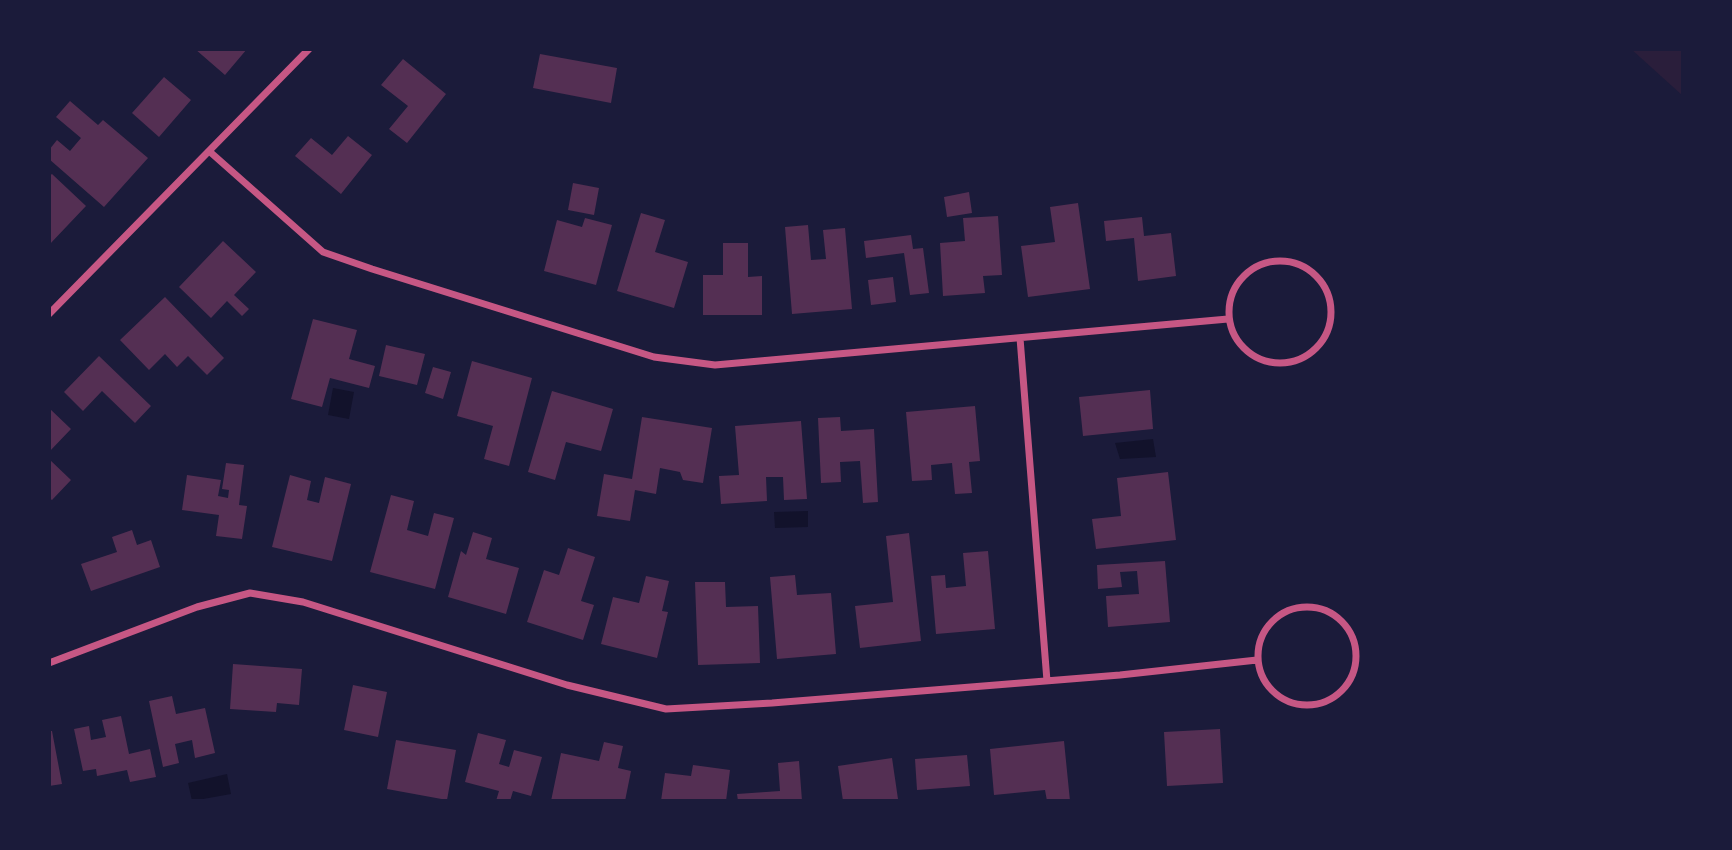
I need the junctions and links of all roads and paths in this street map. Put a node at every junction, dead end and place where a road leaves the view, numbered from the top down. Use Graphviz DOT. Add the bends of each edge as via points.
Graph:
graph roads {
  1 [pos="309,49"];
  2 [pos="209,151"];
  3 [pos="49,314"];
  4 [pos="1228,319"];
  5 [pos="1020,338"];
  6 [pos="1257,660"];
  7 [pos="49,663"];
  8 [pos="1047,681"];
  1 -- 2 [label="street"];
  2 -- 3 [label="street"];
  2 -- 5 [label="street" via="323,251 654,357 715,365"];
  4 -- 4 [label="street" via="1235,338 1248,353 1266,362 1286,363 1305,357 1320,344 1329,326 1331,306 1324,287 1311,272 1293,263 1273,261 1254,268 1239,281 1230,299"];
  4 -- 5 [label="street"];
  5 -- 8 [label="street"];
  6 -- 6 [label="street" via="1263,679 1275,694 1292,704 1311,706 1330,701 1346,689 1355,672 1357,653 1353,637 1340,619 1323,609 1303,607 1284,612 1269,624"];
  6 -- 8 [label="street"];
  7 -- 8 [label="street" via="197,607 250,593 303,602 567,685 666,709"];
}
